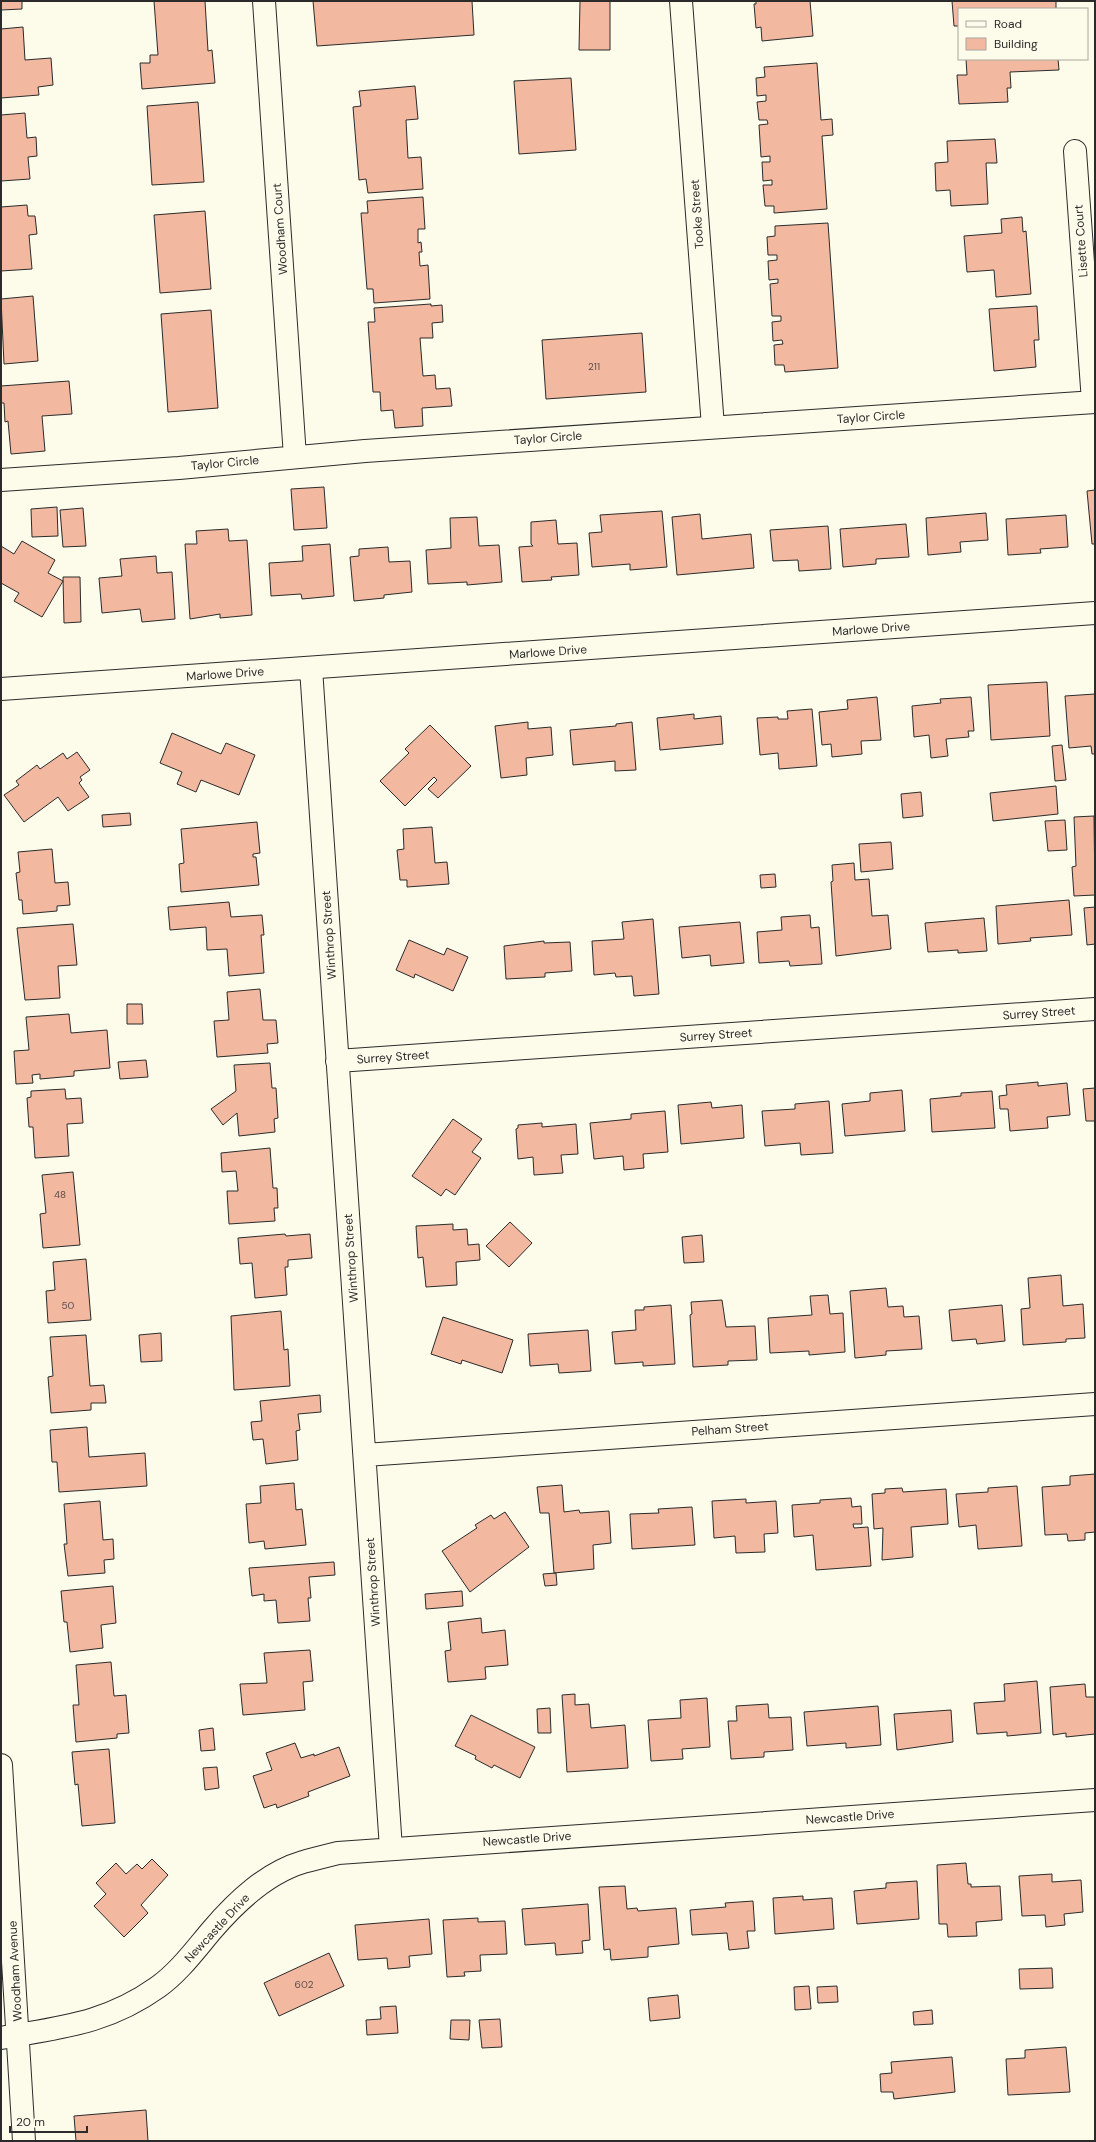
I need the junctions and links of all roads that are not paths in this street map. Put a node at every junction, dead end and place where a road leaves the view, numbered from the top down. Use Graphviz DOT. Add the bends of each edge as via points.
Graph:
graph roads {
  1 [pos="264,1"];
  2 [pos="681,1"];
  3 [pos="1075,151"];
  4 [pos="1094,402"];
  5 [pos="713,427"];
  6 [pos="295,457"];
  7 [pos="1,480"];
  8 [pos="1095,613"];
  9 [pos="311,668"];
  10 [pos="1,690"];
  11 [pos="1095,1009"];
  12 [pos="337,1060"];
  13 [pos="1095,1404"];
  14 [pos="365,1454"];
  15 [pos="1,1764"];
  16 [pos="1095,1800"];
  17 [pos="391,1849"];
  18 [pos="10,2036"];
  19 [pos="24,2141"];
  1 -- 6 [label="street, Woodham Court"];
  2 -- 5 [label="street, Tooke Street"];
  3 -- 4 [label="street, Lisette Court"];
  4 -- 5 [label="street, Taylor Circle"];
  5 -- 6 [label="street, Taylor Circle"];
  6 -- 7 [label="street, Taylor Circle"];
  8 -- 9 [label="street, Marlowe Drive"];
  9 -- 10 [label="street, Marlowe Drive"];
  9 -- 12 [label="street, Winthrop Street"];
  11 -- 12 [label="street, Surrey Street"];
  12 -- 14 [label="street, Winthrop Street"];
  13 -- 14 [label="street, Pelham Street"];
  14 -- 17 [label="street, Winthrop Street"];
  15 -- 18 [label="street, Woodham Avenue"];
  16 -- 17 [label="street, Newcastle Drive"];
  17 -- 18 [label="street, Newcastle Drive" via="338,1853 301,1862 272,1877 235,1904 193,1954 159,1986 140,1999 86,2023"];
  18 -- 19 [label="street, Woodham Avenue"];
}
